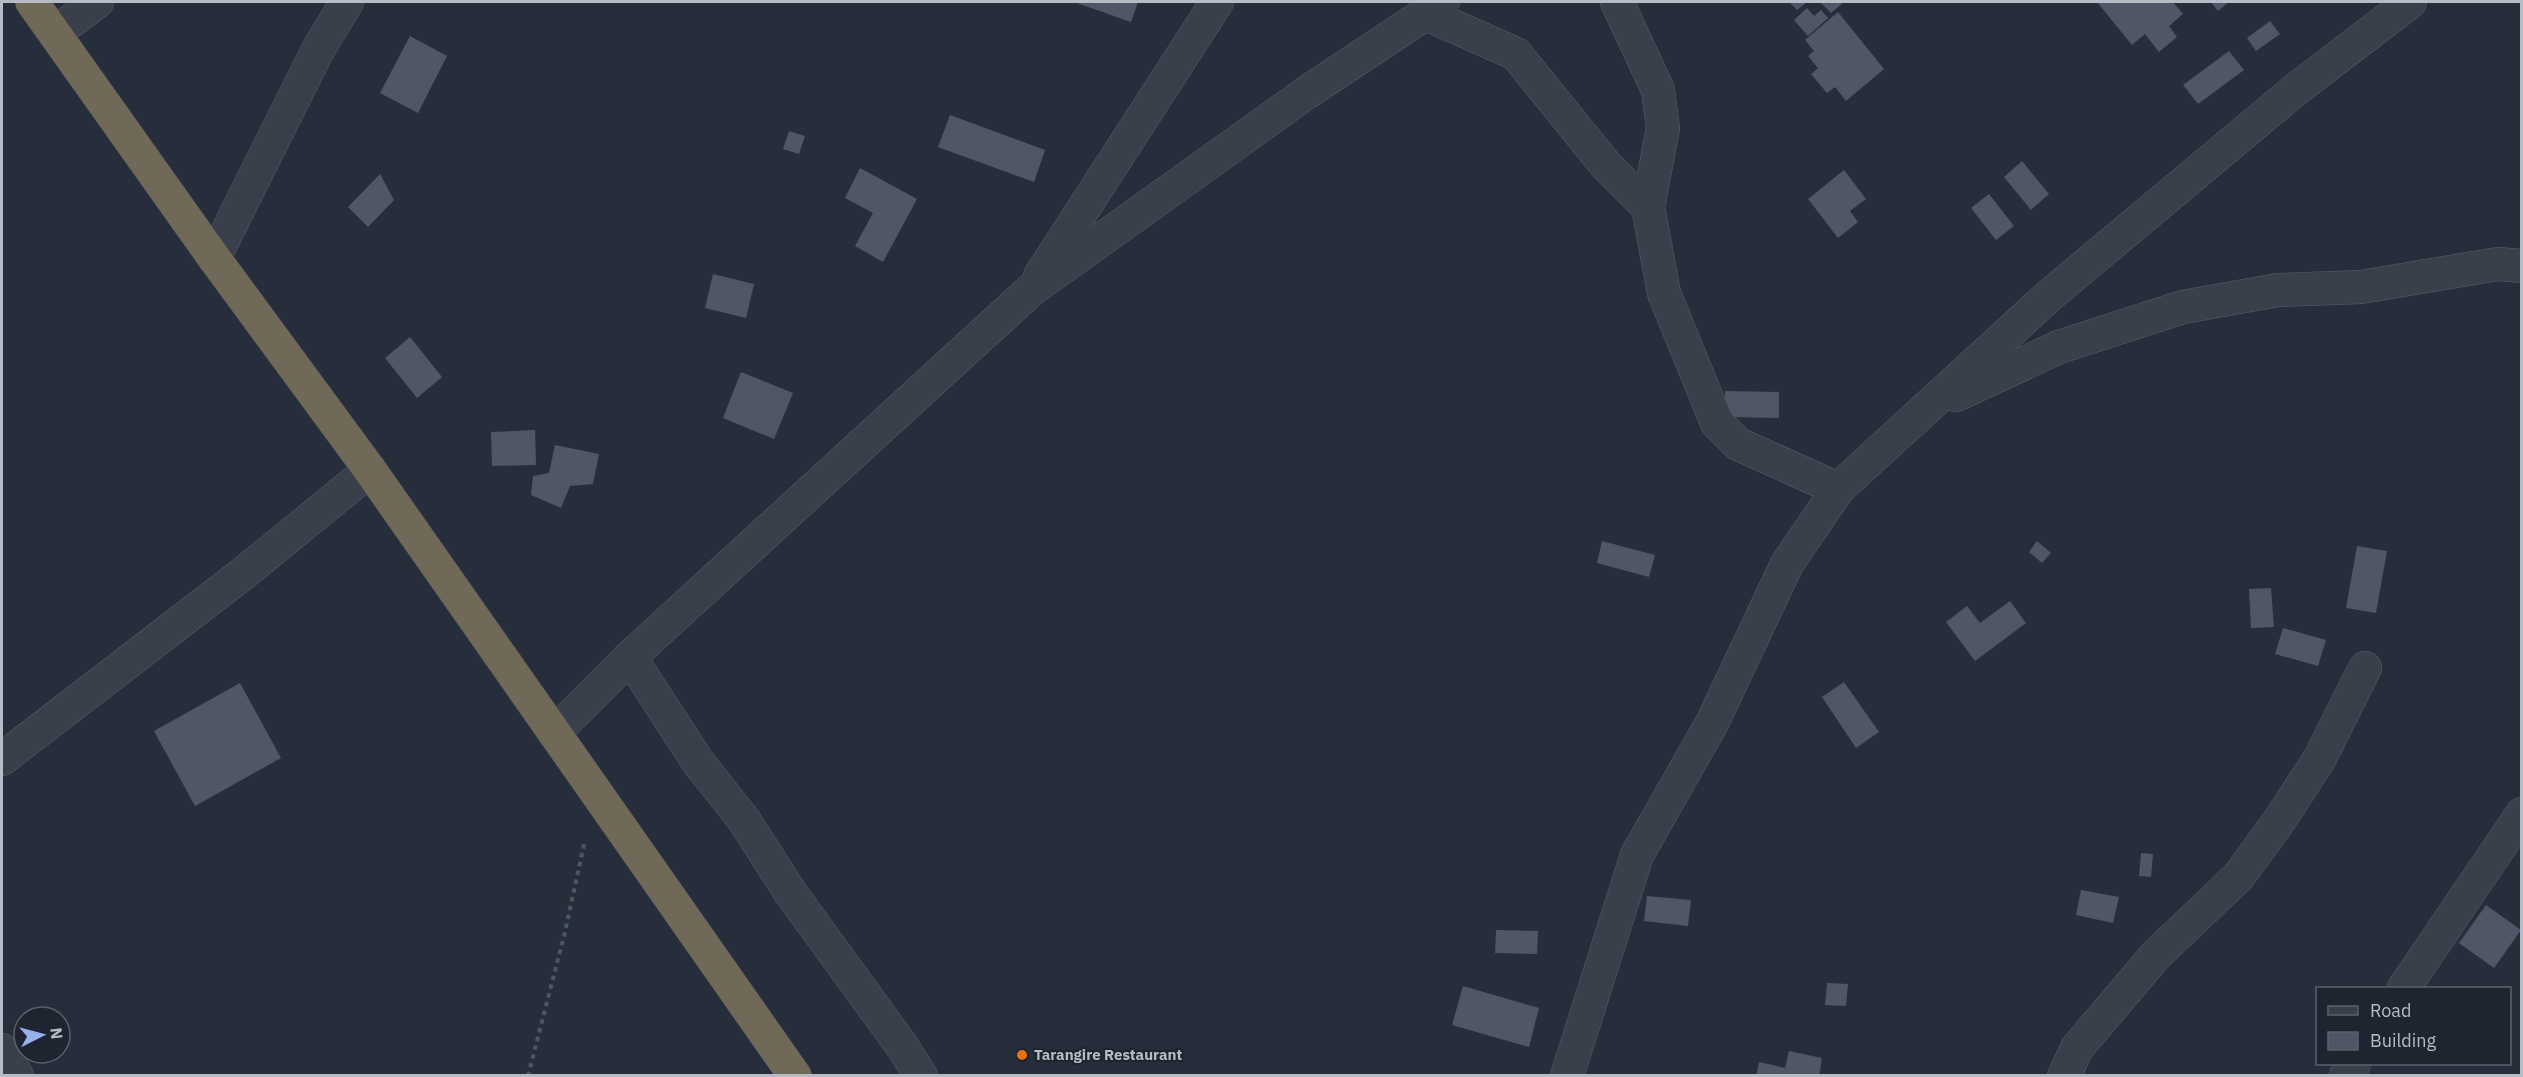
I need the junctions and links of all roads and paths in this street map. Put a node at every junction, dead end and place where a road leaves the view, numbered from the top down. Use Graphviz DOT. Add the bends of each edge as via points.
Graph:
graph roads {
  1 [pos="32,2"];
  2 [pos="98,2"];
  3 [pos="347,2"];
  4 [pos="1217,2"];
  5 [pos="1617,2"];
  6 [pos="2410,2"];
  7 [pos="1434,8"];
  8 [pos="55,33"];
  9 [pos="1648,207"];
  10 [pos="214,258"];
  11 [pos="2522,266"];
  12 [pos="1031,290"];
  13 [pos="1926,409"];
  14 [pos="370,470"];
  15 [pos="1838,489"];
  16 [pos="630,657"];
  17 [pos="2365,668"];
  18 [pos="554,733"];
  19 [pos="2,759"];
  20 [pos="596,792"];
  21 [pos="2522,814"];
  22 [pos="2405,987"];
  23 [pos="2,1050"];
  24 [pos="17,1076"];
  25 [pos="528,1076"];
  26 [pos="795,1076"];
  27 [pos="921,1076"];
  28 [pos="1567,1076"];
  29 [pos="2064,1076"];
  1 -- 8 [label="highway"];
  2 -- 8 [label="street"];
  3 -- 10 [label="street" via="320,46"];
  4 -- 12 [label="street"];
  5 -- 9 [label="street" via="1659,98 1663,128"];
  6 -- 13 [label="street" via="2295,90 2058,288"];
  7 -- 9 [label="street" via="1516,54 1605,164"];
  7 -- 12 [label="street" via="1306,93"];
  8 -- 10 [label="highway"];
  9 -- 15 [label="street" via="1664,292 1717,423 1738,444"];
  10 -- 14 [label="highway"];
  11 -- 13 [label="street" via="2498,264 2361,287 2278,290 2183,307 2059,347"];
  12 -- 16 [label="street"];
  13 -- 15 [label="street"];
  14 -- 18 [label="highway"];
  14 -- 19 [label="street" via="245,572"];
  15 -- 28 [label="street" via="1786,564 1712,723 1637,855"];
  16 -- 18 [label="street"];
  16 -- 27 [label="street" via="698,762 744,820 790,892"];
  17 -- 29 [label="street" via="2320,758 2238,877 2156,955 2077,1048"];
  18 -- 20 [label="highway"];
  20 -- 25 [label="path"];
  20 -- 26 [label="highway"];
  21 -- 22 [label="street"];
  23 -- 24 [label="street"];
}
